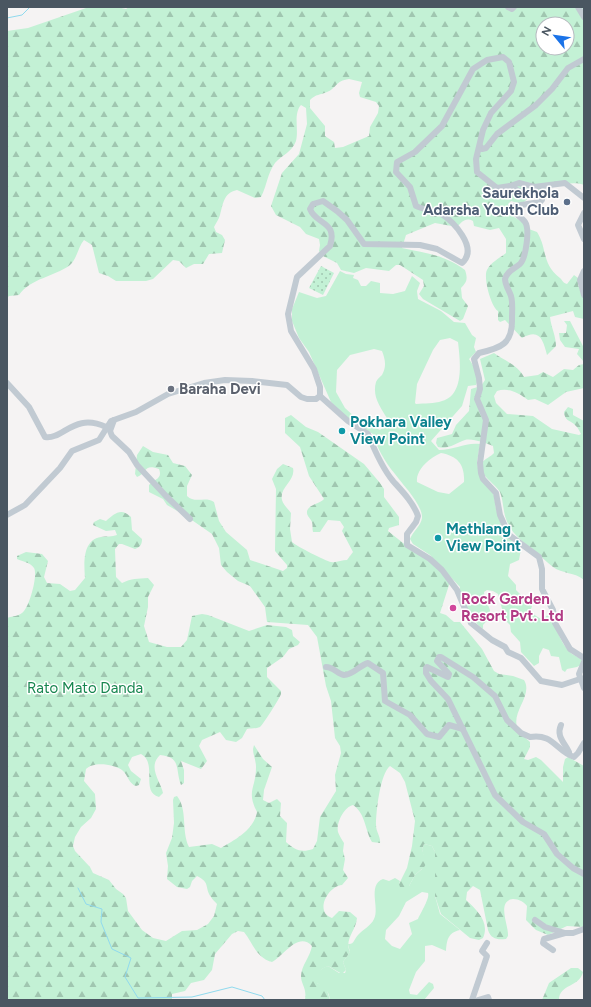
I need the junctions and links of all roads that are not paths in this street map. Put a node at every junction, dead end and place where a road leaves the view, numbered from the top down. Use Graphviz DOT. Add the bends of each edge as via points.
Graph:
graph roads {
  1 [pos="508,7"];
  2 [pos="514,7"];
  3 [pos="578,7"];
  4 [pos="584,17"];
  5 [pos="584,60"];
  6 [pos="480,146"];
  7 [pos="510,186"];
  8 [pos="584,198"];
  9 [pos="584,213"];
  10 [pos="584,239"];
  11 [pos="584,271"];
  12 [pos="584,296"];
  13 [pos="7,383"];
  14 [pos="320,396"];
  15 [pos="114,420"];
  16 [pos="106,426"];
  17 [pos="7,515"];
  18 [pos="190,519"];
  19 [pos="584,658"];
  20 [pos="584,662"];
  21 [pos="326,667"];
  22 [pos="580,679"];
  23 [pos="584,688"];
  24 [pos="561,725"];
  25 [pos="463,729"];
  26 [pos="584,743"];
  27 [pos="569,756"];
  28 [pos="584,874"];
  29 [pos="535,920"];
  30 [pos="584,929"];
  31 [pos="565,933"];
  32 [pos="487,943"];
  33 [pos="553,950"];
  34 [pos="472,1000"];
  35 [pos="478,1000"];
  36 [pos="489,1000"];
  1 -- 2 [label="street"];
  3 -- 4 [label="street"];
  5 -- 6 [label="street" via="568,68 536,105 497,134 486,148"];
  6 -- 7 [label="street" via="475,164 477,172 498,188"];
  6 -- 14 [label="street" via="491,113 513,86 512,68 503,57 487,60 473,69 442,126 421,147 400,159 396,165 396,172 410,187 416,206 441,214 465,237 467,250 462,263 437,249 420,245 364,244 337,211 323,201 312,204 312,214 328,226 332,232 332,240 320,257 297,277 288,314 291,331 314,369"];
  7 -- 8 [label="street" via="519,183 534,187 565,183"];
  7 -- 19 [label="street" via="526,195 541,196 542,200 512,208 526,223 527,232 524,258 508,272 505,279 511,297 513,324 510,335 502,346 479,353 474,359 479,378 478,400 486,420 480,469 483,479 496,493 500,515 509,535 536,554 540,560 542,589 553,610 555,623 570,649"];
  9 -- 10 [label="street" via="578,225"];
  11 -- 12 [label="street" via="580,280"];
  13 -- 16 [label="street" via="30,407 46,436 53,436 85,422 92,421"];
  14 -- 15 [label="street" via="316,399 307,399 287,385 269,382 220,381 194,385 168,394 136,412"];
  14 -- 22 [label="street" via="348,421 368,434 372,446 393,481 408,497 418,516 407,534 407,545 442,570 457,590 471,623 495,643 521,658 541,681 562,685"];
  15 -- 16 [label="street"];
  15 -- 18 [label="street" via="110,431 112,436"];
  16 -- 17 [label="street" via="99,440 72,452 25,505"];
  20 -- 22 [label="street" via="579,674"];
  21 -- 25 [label="street" via="344,675 368,663 383,673 385,701 410,715 427,734 439,737 448,724"];
  22 -- 23 [label="street"];
  24 -- 27 [label="street" via="561,741"];
  25 -- 27 [label="street" via="448,699 426,673 427,667 446,677 449,676 450,674 438,662 439,657 473,677 495,696 507,720 522,733 530,738 548,738"];
  25 -- 28 [label="street" via="495,795 523,822 544,834 557,854"];
  26 -- 27 [label="street" via="574,757"];
  29 -- 31 [label="street" via="546,927"];
  30 -- 31 [label="street"];
  31 -- 33 [label="street" via="544,939 542,943"];
  32 -- 34 [label="street" via="482,951 486,956"];
  35 -- 36 [label="street" via="488,997"];
}
